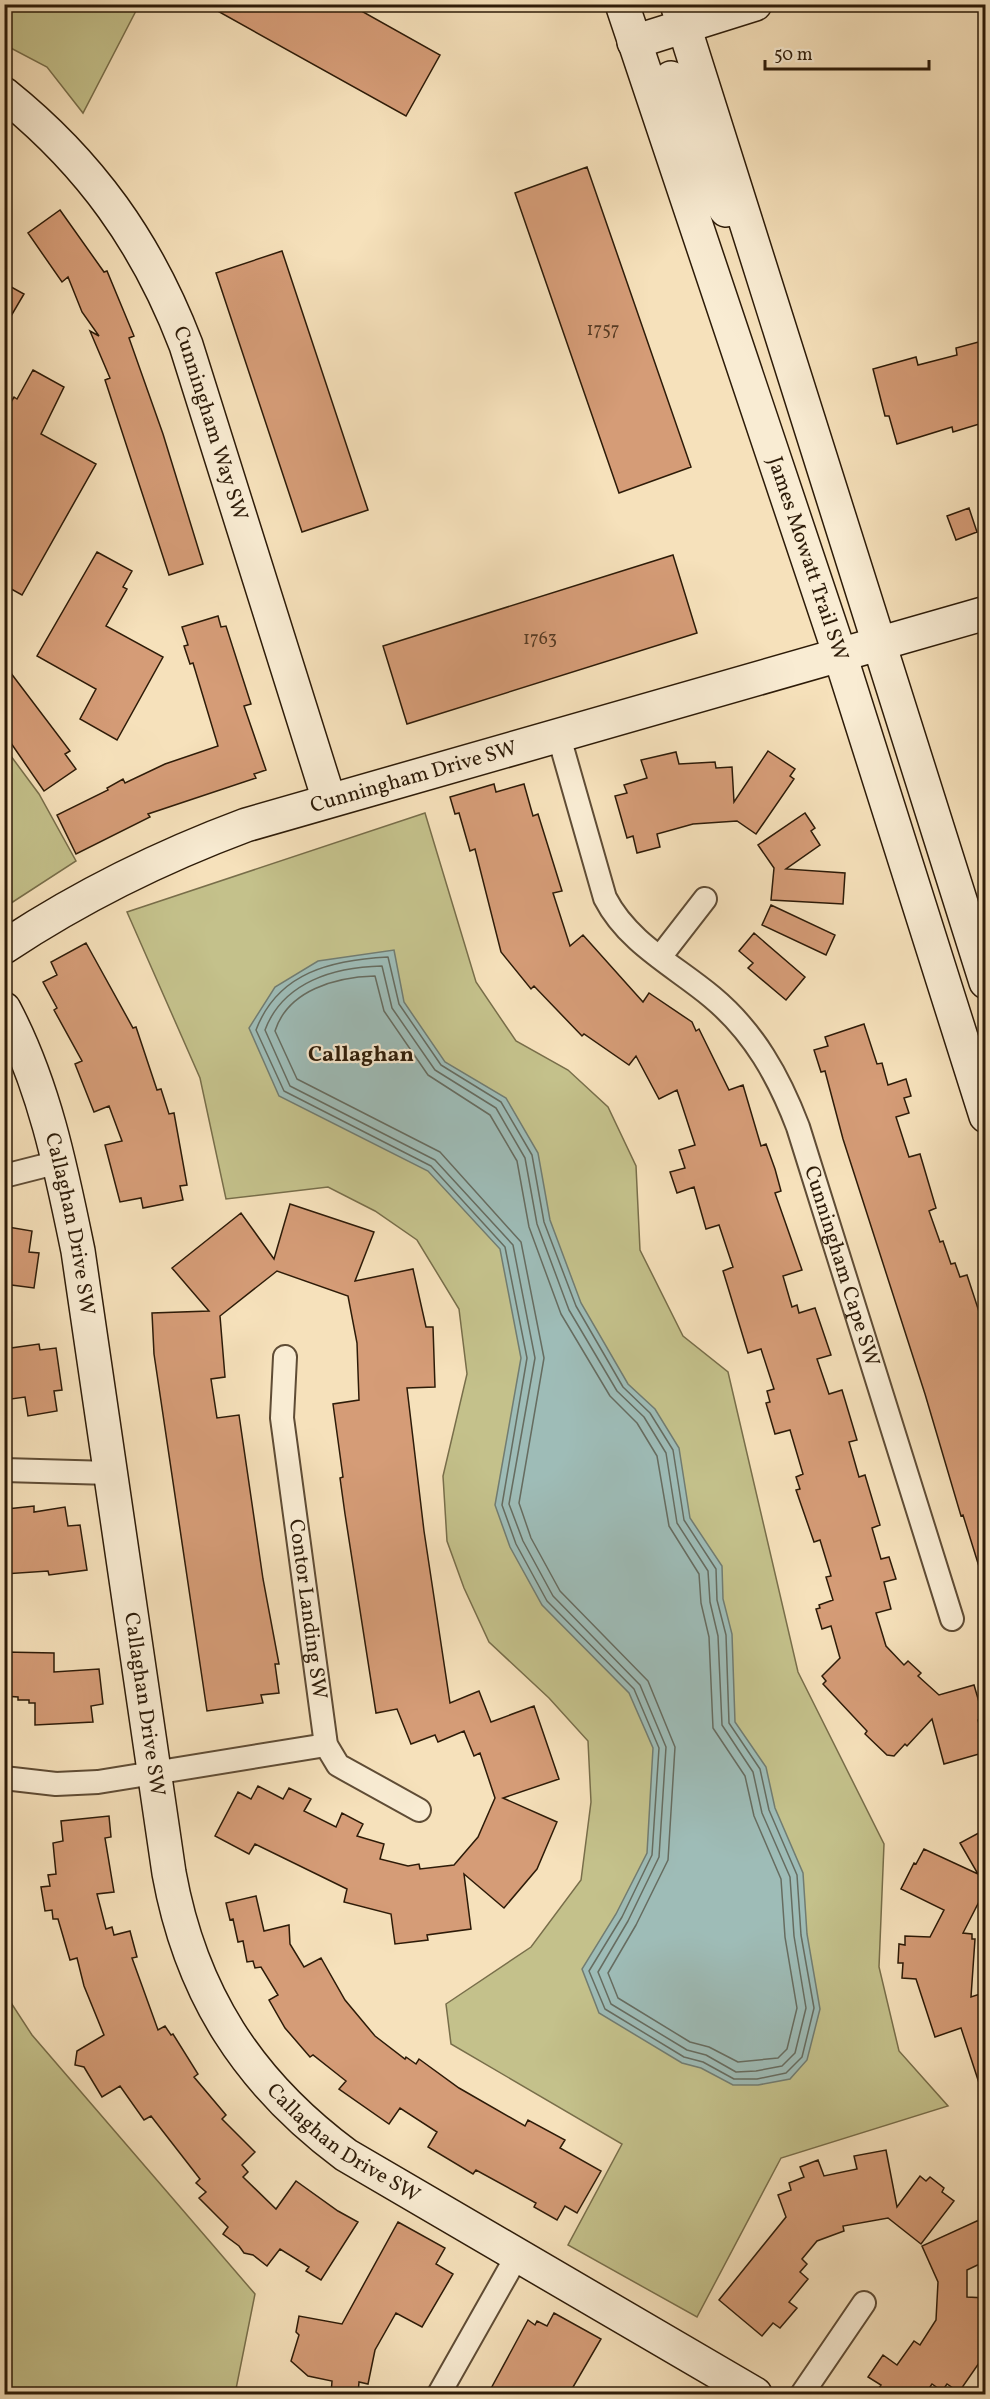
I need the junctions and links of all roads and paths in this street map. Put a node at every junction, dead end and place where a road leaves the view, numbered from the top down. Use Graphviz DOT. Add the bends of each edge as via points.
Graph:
graph roads {
  1 [pos="621,4"];
  2 [pos="755,4"];
  3 [pos="681,16"];
  4 [pos="634,42"];
  5 [pos="4,94"];
  6 [pos="756,252"];
  7 [pos="986,614"];
  8 [pos="880,644"];
  9 [pos="840,655"];
  10 [pos="559,737"];
  11 [pos="329,800"];
  12 [pos="705,899"];
  13 [pos="4,947"];
  14 [pos="660,957"];
  15 [pos="986,982"];
  16 [pos="4,1009"];
  17 [pos="986,1116"];
  18 [pos="58,1161"];
  19 [pos="4,1176"];
  20 [pos="285,1357"];
  21 [pos="4,1470"];
  22 [pos="110,1473"];
  23 [pos="952,1619"];
  24 [pos="326,1745"];
  25 [pos="153,1773"];
  26 [pos="4,1778"];
  27 [pos="419,1810"];
  28 [pos="517,2256"];
  29 [pos="864,2303"];
  30 [pos="439,2394"];
  31 [pos="755,2394"];
  32 [pos="802,2394"];
  1 -- 4 [label="street, James Mowatt Trail SW"];
  2 -- 3 [label="street"];
  3 -- 4 [label="street"];
  3 -- 6 [label="street, James Mowatt Trail SW"];
  4 -- 6 [label="street" via="667,69 716,196"];
  4 -- 9 [label="street, James Mowatt Trail SW"];
  5 -- 11 [label="street, Cunningham Way SW" via="51,135 105,195 133,235 170,304"];
  6 -- 8 [label="street, James Mowatt Trail SW"];
  7 -- 8 [label="street, Cunningham Drive SW"];
  8 -- 9 [label="street, Cunningham Drive SW"];
  8 -- 15 [label="street, James Mowatt Trail SW"];
  9 -- 10 [label="street, Cunningham Drive SW"];
  9 -- 17 [label="street, James Mowatt Trail SW"];
  10 -- 11 [label="street, Cunningham Drive SW"];
  10 -- 14 [label="street, Cunningham Cape SW" via="605,898 623,926"];
  11 -- 13 [label="street, Cunningham Drive SW" via="246,825 150,864"];
  12 -- 14 [label="street"];
  14 -- 23 [label="street, Cunningham Cape SW" via="730,1012 765,1057 783,1090 798,1127"];
  16 -- 18 [label="street, Callaghan Drive SW" via="27,1057"];
  18 -- 19 [label="street"];
  18 -- 22 [label="street, Callaghan Drive SW" via="78,1251"];
  20 -- 24 [label="street, Contor Landing SW" via="282,1418"];
  21 -- 22 [label="street"];
  22 -- 25 [label="street, Callaghan Drive SW"];
  24 -- 25 [label="street"];
  24 -- 27 [label="street, Contor Landing SW" via="338,1765"];
  25 -- 26 [label="street" via="77,1783"];
  25 -- 28 [label="street, Callaghan Drive SW" via="168,1873 185,1941 217,2014 244,2058 292,2112 346,2155"];
  28 -- 30 [label="street"];
  28 -- 31 [label="street, Callaghan Drive SW"];
  29 -- 32 [label="street"];
}
